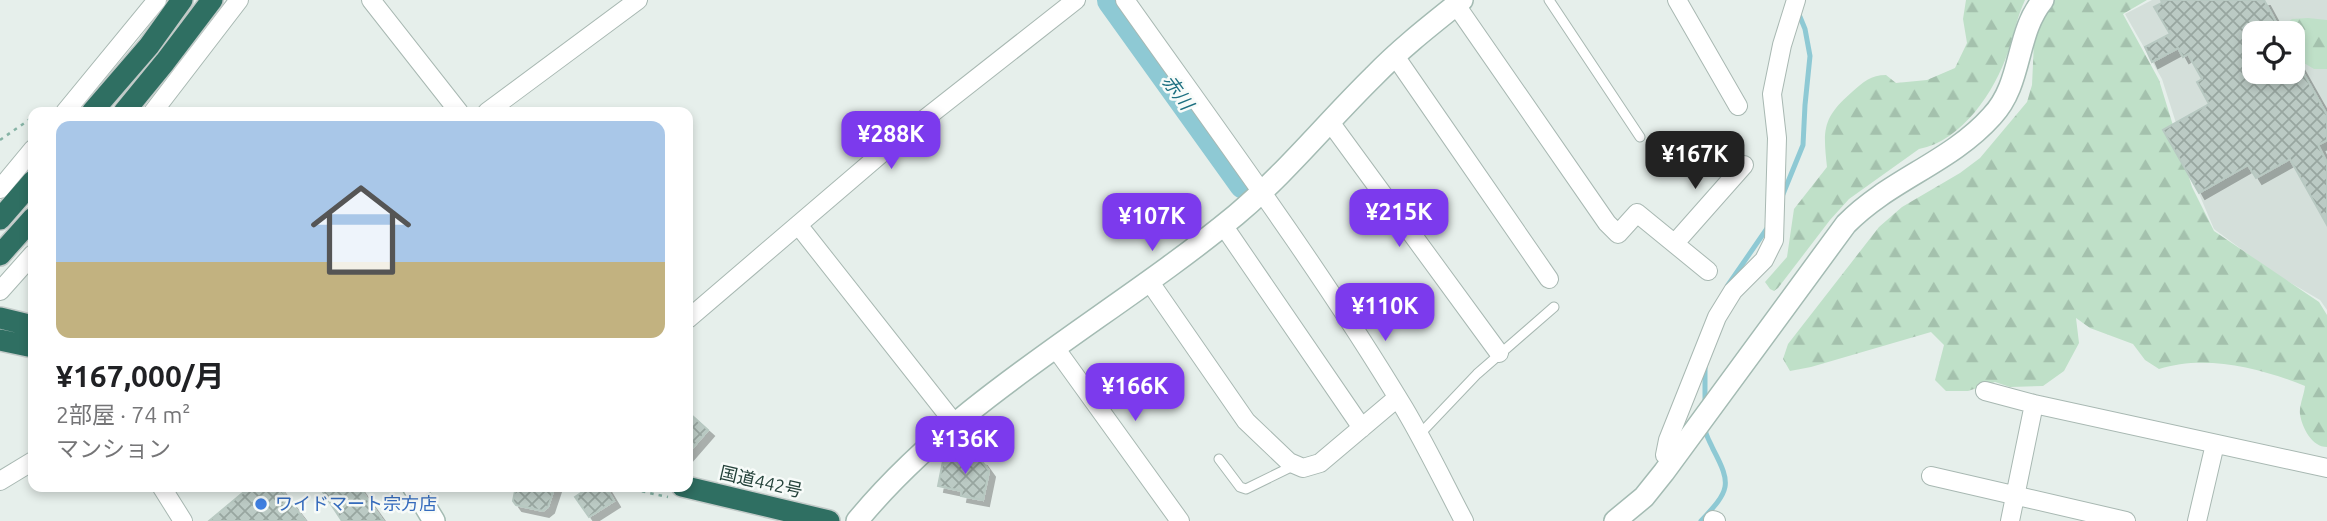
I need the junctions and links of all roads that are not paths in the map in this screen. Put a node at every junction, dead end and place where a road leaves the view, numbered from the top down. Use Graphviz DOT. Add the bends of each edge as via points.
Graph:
graph roads {
  1 [pos="157,0"];
  2 [pos="182,0"];
  3 [pos="212,0"];
  4 [pos="239,0"];
  5 [pos="371,0"];
  6 [pos="638,0"];
  7 [pos="1076,0"];
  8 [pos="1125,0"];
  9 [pos="1549,0"];
  10 [pos="1677,0"];
  11 [pos="2043,0"];
  12 [pos="1459,2"];
  13 [pos="1790,3"];
  14 [pos="1395,56"];
  15 [pos="1738,106"];
  16 [pos="69,107"];
  17 [pos="97,107"];
  18 [pos="128,107"];
  19 [pos="157,107"];
  20 [pos="454,107"];
  21 [pos="493,107"];
  22 [pos="1330,122"];
  23 [pos="1640,137"];
  24 [pos="28,155"];
  25 [pos="1744,165"];
  26 [pos="28,187"];
  27 [pos="0,188"];
  28 [pos="1261,193"];
  29 [pos="0,219"];
  30 [pos="28,224"];
  31 [pos="1223,225"];
  32 [pos="799,226"];
  33 [pos="1675,243"];
  34 [pos="0,255"];
  35 [pos="28,260"];
  36 [pos="1708,271"];
  37 [pos="1549,279"];
  38 [pos="1149,281"];
  39 [pos="0,291"];
  40 [pos="1554,307"];
  41 [pos="693,315"];
  42 [pos="0,318"];
  43 [pos="28,325"];
  44 [pos="0,340"];
  45 [pos="28,347"];
  46 [pos="1056,349"];
  47 [pos="1499,353"];
  48 [pos="1985,391"];
  49 [pos="1397,398"];
  50 [pos="2034,404"];
  51 [pos="955,424"];
  52 [pos="1362,428"];
  53 [pos="1419,435"];
  54 [pos="2215,444"];
  55 [pos="1219,459"];
  56 [pos="1672,461"];
  57 [pos="28,464"];
  58 [pos="1296,465"];
  59 [pos="2327,468"];
  60 [pos="1931,476"];
  61 [pos="0,481"];
  62 [pos="693,489"];
  63 [pos="164,492"];
  64 [pos="417,492"];
  65 [pos="2015,495"];
  66 [pos="183,521"];
  67 [pos="434,521"];
  68 [pos="829,521"];
  69 [pos="857,521"];
  70 [pos="1180,521"];
  71 [pos="1464,521"];
  72 [pos="1615,521"];
  73 [pos="2010,521"];
  74 [pos="2126,521"];
  75 [pos="2197,521"];
  1 -- 16 [label="street"];
  2 -- 17 [label="highway"];
  3 -- 18 [label="highway"];
  4 -- 19 [label="street"];
  5 -- 20 [label="street"];
  6 -- 21 [label="street"];
  7 -- 32 [label="street" via="889,147"];
  8 -- 28 [label="street"];
  9 -- 23 [label="lane"];
  10 -- 15 [label="street"];
  11 -- 56 [label="street" via="2031,17 2009,92 1993,116 1956,150 1875,197 1846,224"];
  12 -- 14 [label="street"];
  12 -- 33 [label="street" via="1607,223 1618,234 1637,213"];
  13 -- 56 [label="street" via="1772,94 1777,138 1773,240 1764,260 1733,291 1717,317 1668,440 1665,455"];
  14 -- 22 [label="street"];
  14 -- 37 [label="street"];
  22 -- 28 [label="street"];
  22 -- 47 [label="street"];
  24 -- 27 [label="street"];
  25 -- 33 [label="street"];
  26 -- 29 [label="highway"];
  28 -- 31 [label="street"];
  28 -- 49 [label="street"];
  30 -- 34 [label="highway"];
  31 -- 38 [label="street"];
  31 -- 52 [label="street"];
  32 -- 41 [label="street"];
  32 -- 51 [label="street"];
  33 -- 36 [label="street"];
  35 -- 39 [label="street"];
  38 -- 46 [label="street"];
  38 -- 58 [label="street" via="1246,421"];
  40 -- 47 [label="lane"];
  42 -- 43 [label="highway"];
  44 -- 45 [label="highway"];
  46 -- 51 [label="street"];
  46 -- 70 [label="street"];
  47 -- 53 [label="lane"];
  48 -- 50 [label="street"];
  49 -- 52 [label="street"];
  49 -- 53 [label="street"];
  50 -- 54 [label="street"];
  50 -- 65 [label="street"];
  51 -- 69 [label="street"];
  52 -- 58 [label="street" via="1320,463 1303,468"];
  53 -- 71 [label="street"];
  54 -- 59 [label="street"];
  54 -- 75 [label="street"];
  55 -- 58 [label="lane" via="1246,489"];
  56 -- 72 [label="street" via="1644,497"];
  57 -- 61 [label="street"];
  60 -- 65 [label="street"];
  62 -- 68 [label="highway, 国道442号"];
  63 -- 66 [label="street"];
  64 -- 67 [label="street"];
  65 -- 73 [label="street"];
  65 -- 74 [label="street"];
}
